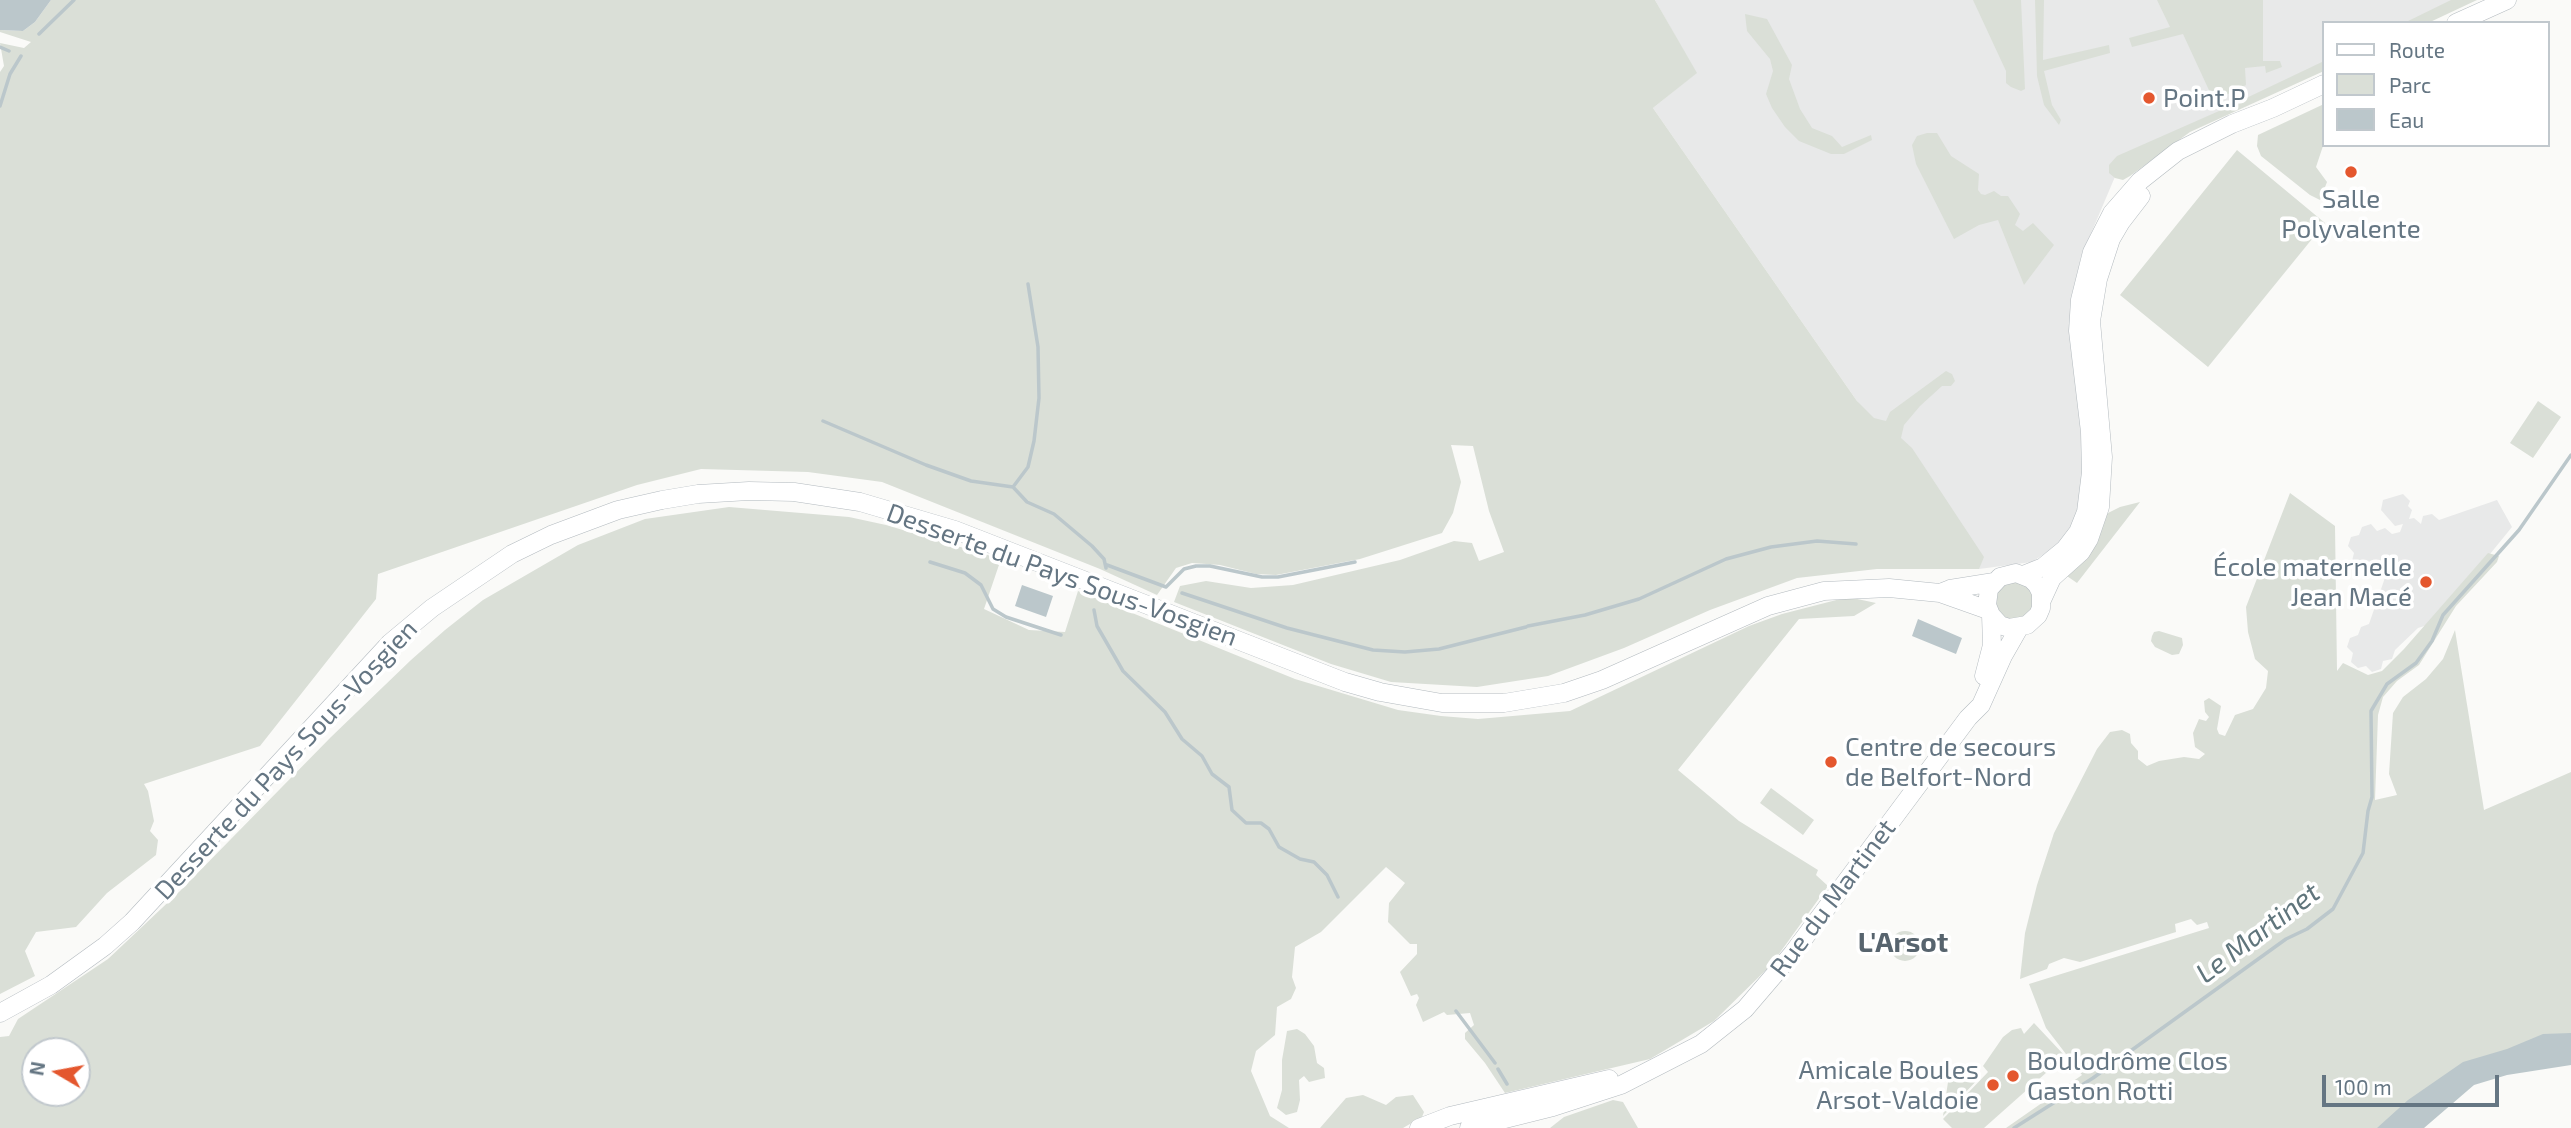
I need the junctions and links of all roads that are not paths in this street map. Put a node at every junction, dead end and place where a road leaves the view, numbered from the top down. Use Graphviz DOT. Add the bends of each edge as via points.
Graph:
graph roads {
  1 [pos="2507,0"];
  2 [pos="2460,21"];
  3 [pos="2322,85"];
  4 [pos="2258,114"];
  5 [pos="2023,575"];
  6 [pos="1994,582"];
  7 [pos="1940,593"];
  8 [pos="2042,602"];
  9 [pos="1989,613"];
  10 [pos="2019,628"];
  11 [pos="1968,718"];
  12 [pos="0,1013"];
  13 [pos="1650,1070"];
  14 [pos="1419,1128"];
  15 [pos="1469,1128"];
  1 -- 2 [label="main road"];
  3 -- 4 [label="main road"];
  4 -- 5 [label="main road" via="2201,138 2158,165 2125,196 2100,233 2085,277 2078,331 2090,432 2089,501 2065,549 2043,567"];
  4 -- 8 [label="main road" via="2164,173 2136,202 2111,239 2091,321 2103,457 2100,507 2089,539 2052,578"];
  5 -- 6 [label="main road" via="2007,574"];
  5 -- 8 [label="main road" via="2037,585"];
  6 -- 7 [label="main road"];
  6 -- 9 [label="main road" via="1987,596"];
  7 -- 9 [label="main road, Desserte du Pays Sous-Vosgien"];
  7 -- 12 [label="main road, Desserte du Pays Sous-Vosgien" via="1889,588 1824,591 1768,606 1564,693 1504,703 1442,703 1345,682 955,530 860,502 749,491 662,500 618,510 551,535 482,573 432,608 390,643 132,922 51,985"];
  8 -- 10 [label="main road" via="2034,620"];
  9 -- 10 [label="main road" via="2000,625"];
  9 -- 11 [label="main road" via="1991,650"];
  10 -- 11 [label="main road, Rue du Martinet" via="1981,705"];
  11 -- 13 [label="main road, Rue du Martinet" via="1761,993 1701,1044"];
  13 -- 14 [label="main road" via="1450,1116"];
  13 -- 15 [label="main road" via="1595,1094"];
}
